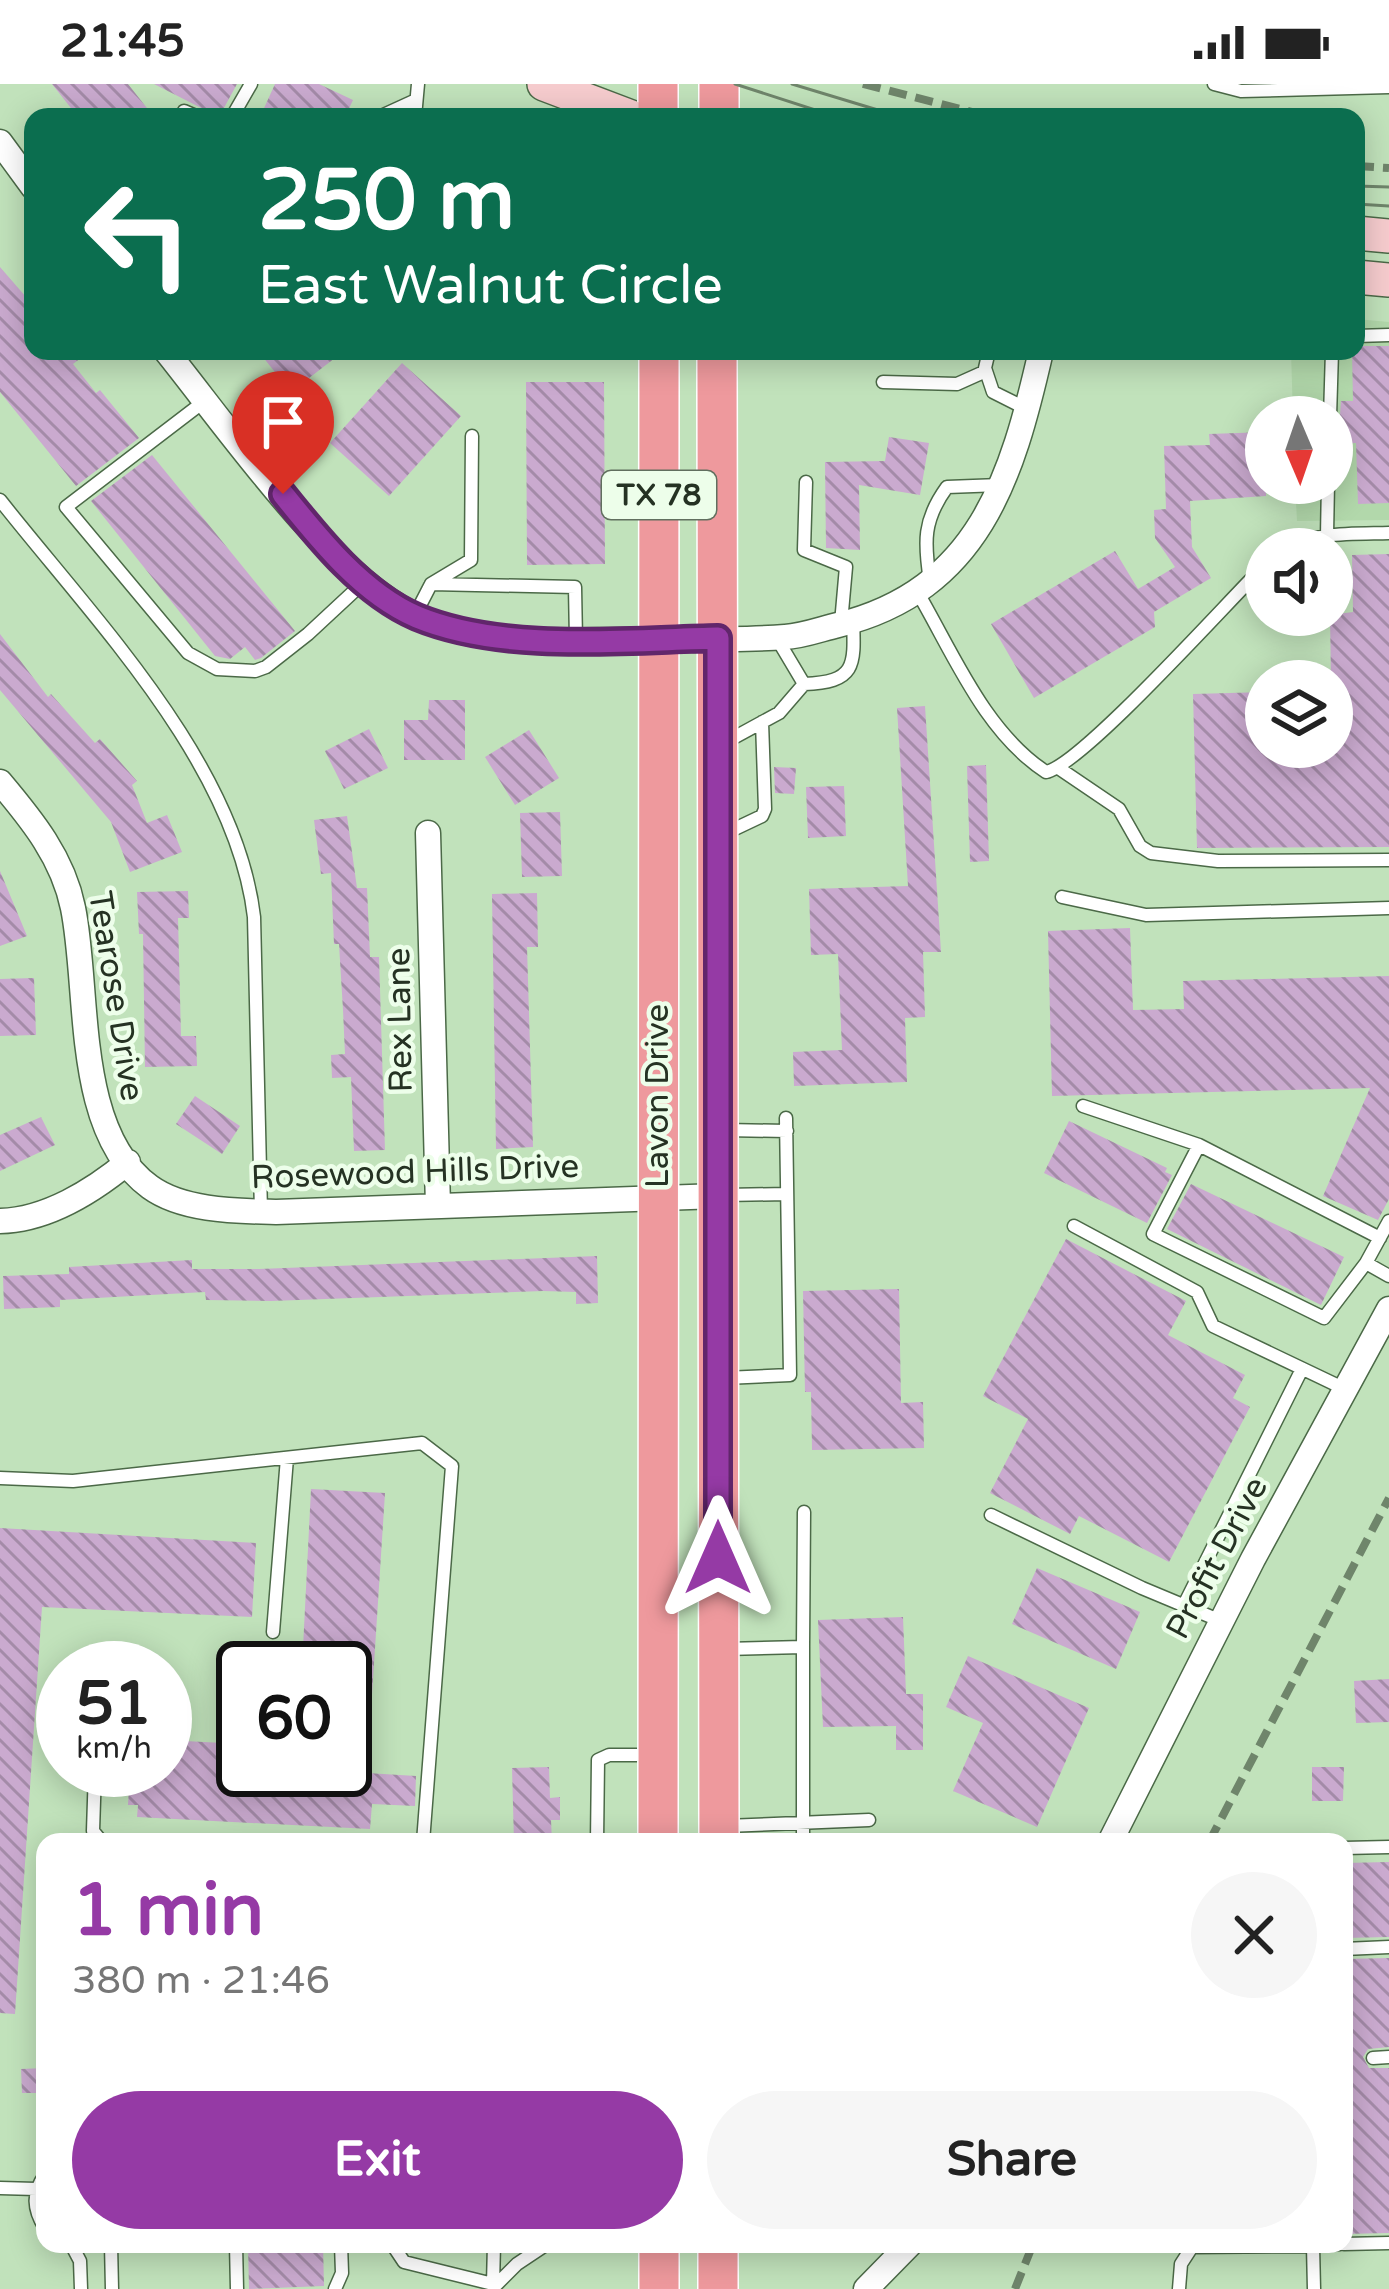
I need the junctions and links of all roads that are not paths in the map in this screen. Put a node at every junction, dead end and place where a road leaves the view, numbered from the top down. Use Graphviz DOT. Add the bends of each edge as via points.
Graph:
graph roads {
  1 [pos="418,84"];
  2 [pos="544,84"];
  3 [pos="1214,84"];
  4 [pos="1389,87"];
  5 [pos="414,101"];
  6 [pos="399,108"];
  7 [pos="414,108"];
  8 [pos="607,108"];
  9 [pos="0,143"];
  10 [pos="24,175"];
  11 [pos="173,360"];
  12 [pos="659,360"];
  13 [pos="717,360"];
  14 [pos="988,360"];
  15 [pos="1039,360"];
  16 [pos="1332,360"];
  17 [pos="986,371"];
  18 [pos="883,382"];
  19 [pos="1331,396"];
  20 [pos="206,400"];
  21 [pos="1028,410"];
  22 [pos="472,436"];
  23 [pos="806,482"];
  24 [pos="1002,485"];
  25 [pos="0,500"];
  26 [pos="1389,533"];
  27 [pos="1353,534"];
  28 [pos="364,582"];
  29 [pos="431,584"];
  30 [pos="1245,586"];
  31 [pos="924,588"];
  32 [pos="415,616"];
  33 [pos="847,623"];
  34 [pos="776,637"];
  35 [pos="718,638"];
  36 [pos="576,640"];
  37 [pos="660,640"];
  38 [pos="804,684"];
  39 [pos="762,722"];
  40 [pos="718,746"];
  41 [pos="1060,769"];
  42 [pos="4,795"];
  43 [pos="428,833"];
  44 [pos="718,837"];
  45 [pos="1389,860"];
  46 [pos="1062,897"];
  47 [pos="1389,908"];
  48 [pos="1083,1106"];
  49 [pos="718,1130"];
  50 [pos="1199,1145"];
  51 [pos="128,1162"];
  52 [pos="788,1194"];
  53 [pos="718,1196"];
  54 [pos="656,1197"];
  55 [pos="438,1206"];
  56 [pos="261,1211"];
  57 [pos="0,1221"];
  58 [pos="1389,1221"];
  59 [pos="1074,1226"];
  60 [pos="1380,1238"];
  61 [pos="1366,1263"];
  62 [pos="1389,1276"];
  63 [pos="1389,1309"];
  64 [pos="1301,1369"];
  65 [pos="718,1378"];
  66 [pos="1345,1389"];
  67 [pos="286,1459"];
  68 [pos="0,1478"];
  69 [pos="804,1512"];
  70 [pos="992,1515"];
  71 [pos="1184,1605"];
  72 [pos="1221,1621"];
  73 [pos="273,1632"];
  74 [pos="803,1647"];
  75 [pos="718,1648"];
  76 [pos="658,1755"];
  77 [pos="94,1797"];
  78 [pos="868,1820"];
  79 [pos="803,1823"];
  80 [pos="94,1833"];
  81 [pos="424,1833"];
  82 [pos="597,1833"];
  83 [pos="658,1833"];
  84 [pos="718,1833"];
  85 [pos="726,1833"];
  86 [pos="803,1833"];
  87 [pos="1115,1833"];
  88 [pos="1389,1846"];
  89 [pos="1353,1848"];
  90 [pos="1389,1947"];
  91 [pos="1353,1948"];
  92 [pos="1389,2057"];
  93 [pos="1373,2058"];
  94 [pos="0,2188"];
  95 [pos="36,2189"];
  96 [pos="1389,2243"];
  97 [pos="1353,2244"];
  98 [pos="76,2253"];
  99 [pos="111,2253"];
  100 [pos="236,2253"];
  101 [pos="341,2253"];
  102 [pos="398,2253"];
  103 [pos="494,2253"];
  104 [pos="536,2253"];
  105 [pos="659,2253"];
  106 [pos="718,2253"];
  107 [pos="901,2253"];
  108 [pos="1188,2253"];
  109 [pos="1313,2253"];
  110 [pos="493,2287"];
  111 [pos="81,2289"];
  112 [pos="112,2289"];
  113 [pos="237,2289"];
  114 [pos="335,2289"];
  115 [pos="659,2289"];
  116 [pos="718,2289"];
  117 [pos="866,2289"];
  118 [pos="1179,2289"];
  119 [pos="1314,2289"];
  1 -- 5 [label="lane"];
  2 -- 8 [label="street"];
  3 -- 4 [label="lane" via="1241,91"];
  5 -- 6 [label="lane"];
  5 -- 7 [label="lane"];
  9 -- 10 [label="street"];
  11 -- 20 [label="street"];
  12 -- 37 [label="main road, Lavon Drive / TX 78"];
  13 -- 35 [label="main road, Lavon Drive / TX 78"];
  14 -- 17 [label="lane"];
  15 -- 21 [label="street"];
  16 -- 19 [label="lane"];
  17 -- 18 [label="lane" via="957,384"];
  17 -- 21 [label="lane" via="993,392"];
  20 -- 28 [label="street"];
  20 -- 28 [label="lane" via="66,507 188,653 217,669 266,667"];
  21 -- 24 [label="street"];
  22 -- 29 [label="lane" via="471,560"];
  23 -- 33 [label="lane" via="804,550 846,567"];
  24 -- 31 [label="street" via="957,560"];
  24 -- 31 [label="lane" via="947,488 923,537"];
  25 -- 56 [label="lane" via="163,706 240,852 254,917"];
  26 -- 27 [label="lane"];
  28 -- 32 [label="street"];
  29 -- 32 [label="lane"];
  29 -- 36 [label="lane" via="575,586"];
  30 -- 41 [label="lane"];
  31 -- 33 [label="street"];
  31 -- 41 [label="lane" via="988,714 1028,759 1046,772"];
  32 -- 36 [label="street" via="492,636"];
  33 -- 34 [label="street"];
  33 -- 38 [label="lane" via="851,669 831,682"];
  34 -- 35 [label="street"];
  34 -- 38 [label="lane"];
  35 -- 37 [label="street"];
  35 -- 40 [label="main road, Lavon Drive / TX 78"];
  36 -- 37 [label="street"];
  37 -- 54 [label="main road, Lavon Drive / TX 78"];
  38 -- 39 [label="lane"];
  39 -- 40 [label="lane"];
  39 -- 44 [label="lane" via="766,809"];
  40 -- 44 [label="main road, Lavon Drive / TX 78"];
  41 -- 45 [label="lane" via="1119,809 1151,853 1218,861"];
  42 -- 51 [label="street, Tearose Drive" via="53,849 73,906 91,1073 102,1119"];
  43 -- 55 [label="street, Rex Lane"];
  44 -- 49 [label="main road, Lavon Drive / TX 78"];
  46 -- 47 [label="lane" via="1146,915"];
  48 -- 50 [label="lane"];
  49 -- 52 [label="lane" via="786,1124"];
  49 -- 53 [label="main road, Lavon Drive / TX 78"];
  50 -- 60 [label="lane"];
  50 -- 61 [label="lane" via="1153,1234 1324,1318"];
  51 -- 56 [label="street, Rosewood Hills Drive" via="149,1186 175,1198"];
  51 -- 57 [label="street" via="55,1207"];
  52 -- 53 [label="lane"];
  52 -- 65 [label="lane" via="790,1375"];
  53 -- 54 [label="street, Rosewood Hills Drive"];
  53 -- 65 [label="main road, Lavon Drive / TX 78"];
  54 -- 55 [label="street, Rosewood Hills Drive"];
  54 -- 76 [label="main road, Lavon Drive / TX 78"];
  55 -- 56 [label="street, Rosewood Hills Drive"];
  58 -- 60 [label="lane"];
  59 -- 64 [label="lane" via="1197,1292 1213,1325"];
  60 -- 61 [label="lane"];
  61 -- 62 [label="lane"];
  63 -- 66 [label="street, Profit Drive"];
  64 -- 66 [label="lane"];
  64 -- 71 [label="lane"];
  65 -- 75 [label="main road, Lavon Drive / TX 78"];
  66 -- 72 [label="street, Profit Drive"];
  67 -- 68 [label="lane" via="73,1481"];
  67 -- 73 [label="lane"];
  67 -- 81 [label="lane" via="422,1443 452,1466"];
  69 -- 74 [label="lane"];
  70 -- 71 [label="lane"];
  71 -- 72 [label="lane"];
  72 -- 87 [label="street, Profit Drive"];
  74 -- 75 [label="lane"];
  74 -- 79 [label="lane"];
  75 -- 84 [label="main road, Lavon Drive / TX 78"];
  76 -- 82 [label="lane" via="598,1760"];
  76 -- 83 [label="main road, Lavon Drive / TX 78"];
  77 -- 80 [label="lane"];
  78 -- 79 [label="lane"];
  79 -- 85 [label="lane"];
  79 -- 86 [label="lane"];
  88 -- 89 [label="lane"];
  90 -- 91 [label="lane"];
  92 -- 93 [label="lane"];
  94 -- 95 [label="lane"];
  96 -- 97 [label="lane"];
  98 -- 111 [label="lane"];
  99 -- 112 [label="lane"];
  100 -- 113 [label="lane"];
  101 -- 114 [label="lane"];
  102 -- 110 [label="lane" via="404,2262"];
  103 -- 110 [label="lane"];
  104 -- 110 [label="lane"];
  105 -- 115 [label="main road"];
  106 -- 116 [label="main road"];
  107 -- 117 [label="street"];
  108 -- 118 [label="lane"];
  109 -- 119 [label="lane"];
}
